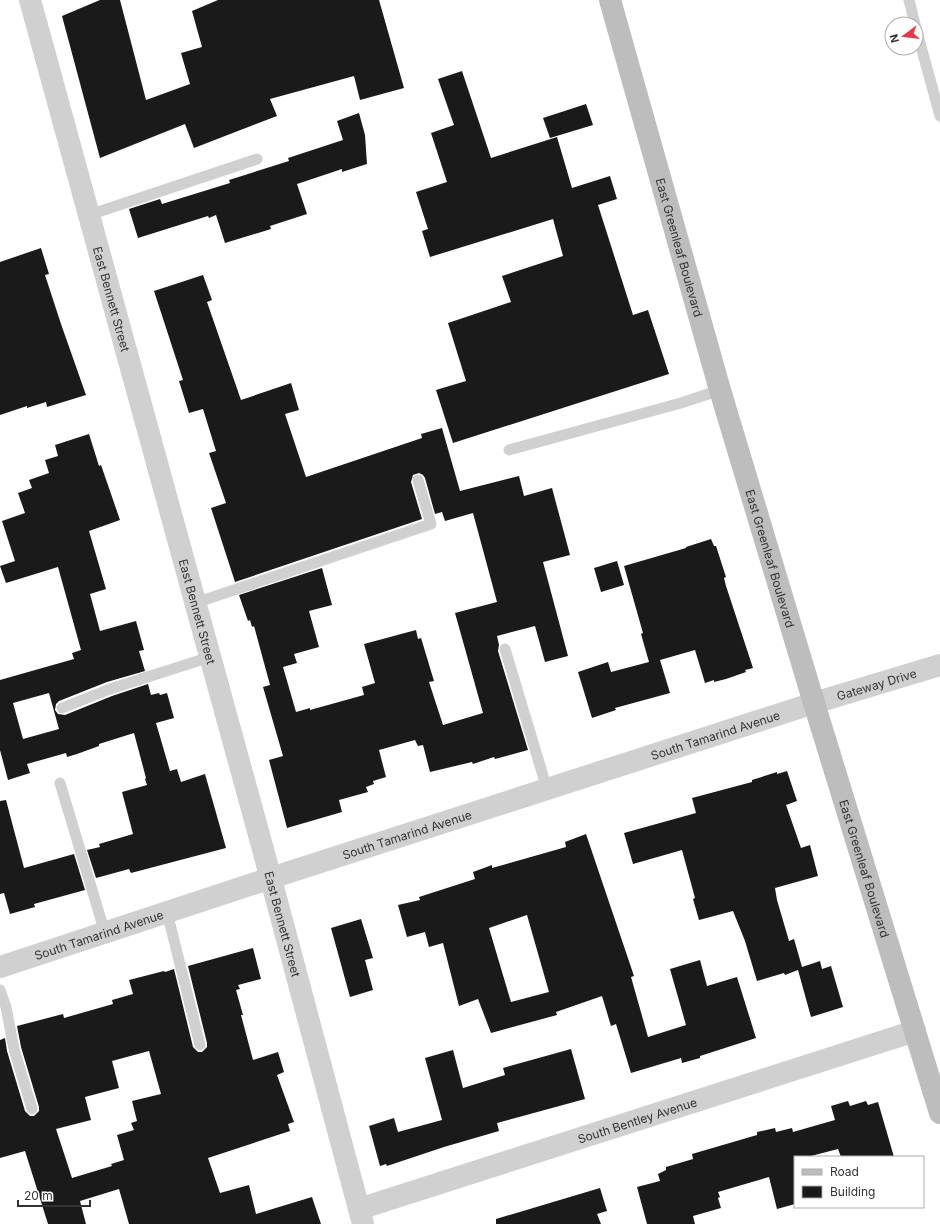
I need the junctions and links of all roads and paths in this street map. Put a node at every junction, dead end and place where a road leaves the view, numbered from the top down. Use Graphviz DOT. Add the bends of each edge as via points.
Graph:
graph roads {
  1 [pos="30,0"];
  2 [pos="610,0"];
  3 [pos="909,0"];
  4 [pos="913,16"];
  5 [pos="924,56"];
  6 [pos="940,116"];
  7 [pos="257,159"];
  8 [pos="89,215"];
  9 [pos="720,390"];
  10 [pos="509,450"];
  11 [pos="418,480"];
  12 [pos="195,602"];
  13 [pos="505,649"];
  14 [pos="210,657"];
  15 [pos="940,665"];
  16 [pos="814,703"];
  17 [pos="62,708"];
  18 [pos="60,783"];
  19 [pos="547,789"];
  20 [pos="271,878"];
  21 [pos="167,912"];
  22 [pos="105,932"];
  23 [pos="0,967"];
  24 [pos="0,990"];
  25 [pos="915,1031"];
  26 [pos="200,1045"];
  27 [pos="32,1109"];
  28 [pos="940,1113"];
  29 [pos="361,1217"];
  1 -- 8 [label="street, East Bennett Street"];
  2 -- 9 [label="street, East Greenleaf Boulevard"];
  3 -- 4 [label="lane"];
  5 -- 6 [label="lane"];
  7 -- 8 [label="lane"];
  8 -- 12 [label="street, East Bennett Street"];
  9 -- 10 [label="lane"];
  9 -- 16 [label="street, East Greenleaf Boulevard"];
  11 -- 12 [label="lane" via="431,524"];
  12 -- 14 [label="street, East Bennett Street"];
  13 -- 19 [label="lane"];
  14 -- 17 [label="lane" via="110,689"];
  14 -- 20 [label="street, East Bennett Street"];
  15 -- 16 [label="street, Gateway Drive"];
  16 -- 19 [label="street, South Tamarind Avenue"];
  16 -- 25 [label="street, East Greenleaf Boulevard"];
  18 -- 22 [label="lane"];
  19 -- 20 [label="street, South Tamarind Avenue"];
  20 -- 21 [label="street, South Tamarind Avenue"];
  20 -- 29 [label="street, East Bennett Street"];
  21 -- 22 [label="street, South Tamarind Avenue"];
  21 -- 26 [label="lane"];
  22 -- 23 [label="street, South Tamarind Avenue"];
  24 -- 27 [label="lane"];
  25 -- 28 [label="street, East Greenleaf Boulevard"];
  25 -- 29 [label="street, South Bentley Avenue"];
}
